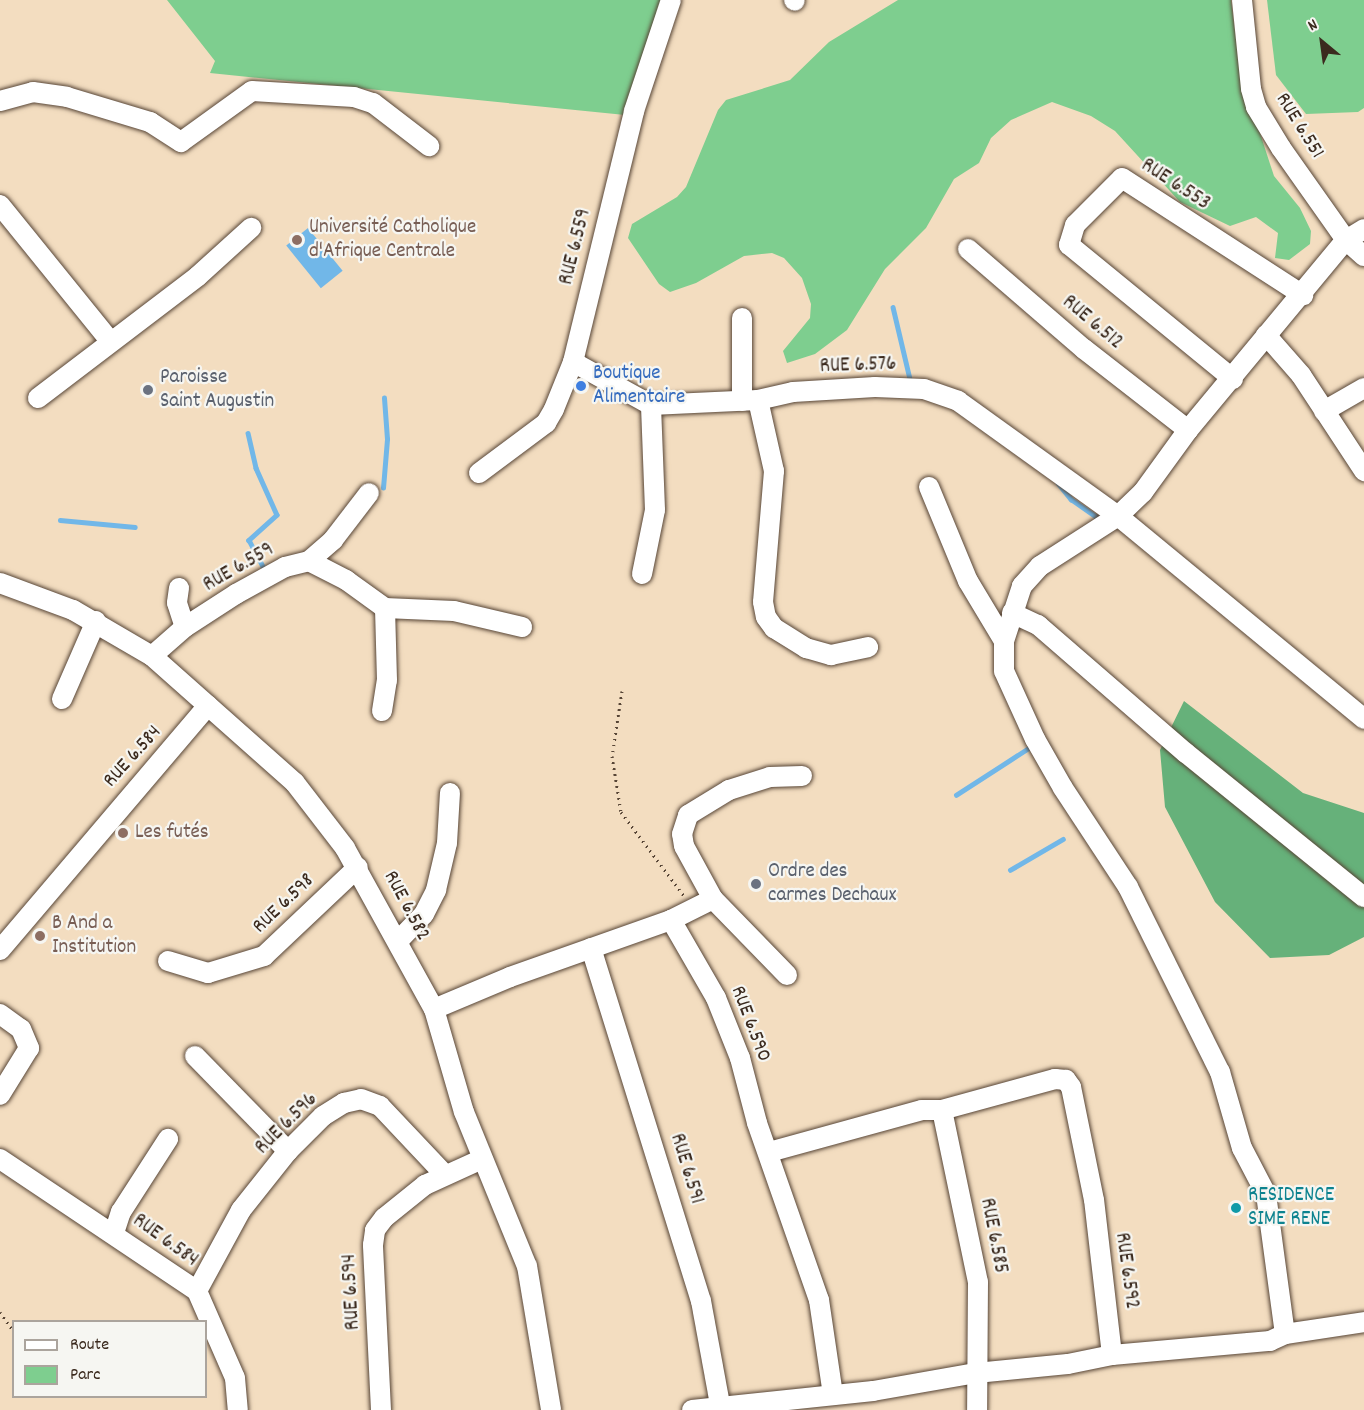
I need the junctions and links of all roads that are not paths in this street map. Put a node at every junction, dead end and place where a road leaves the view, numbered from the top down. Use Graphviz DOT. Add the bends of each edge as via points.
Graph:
graph roads {
  1 [pos="671,0"];
  2 [pos="1242,0"];
  3 [pos="0,101"];
  4 [pos="429,146"];
  5 [pos="0,205"];
  6 [pos="251,228"];
  7 [pos="1364,229"];
  8 [pos="1346,240"];
  9 [pos="968,249"];
  10 [pos="1364,255"];
  11 [pos="1303,295"];
  12 [pos="742,318"];
  13 [pos="1266,335"];
  14 [pos="110,341"];
  15 [pos="573,362"];
  16 [pos="1233,379"];
  17 [pos="1364,388"];
  18 [pos="39,398"];
  19 [pos="750,401"];
  20 [pos="651,405"];
  21 [pos="1324,411"];
  22 [pos="1188,430"];
  23 [pos="1364,471"];
  24 [pos="478,472"];
  25 [pos="929,487"];
  26 [pos="369,494"];
  27 [pos="1118,516"];
  28 [pos="309,561"];
  29 [pos="642,574"];
  30 [pos="0,583"];
  31 [pos="179,588"];
  32 [pos="385,608"];
  33 [pos="1012,613"];
  34 [pos="96,621"];
  35 [pos="185,627"];
  36 [pos="522,627"];
  37 [pos="1004,641"];
  38 [pos="868,647"];
  39 [pos="152,656"];
  40 [pos="62,699"];
  41 [pos="208,706"];
  42 [pos="382,711"];
  43 [pos="1364,719"];
  44 [pos="802,776"];
  45 [pos="450,793"];
  46 [pos="358,867"];
  47 [pos="1364,897"];
  48 [pos="713,899"];
  49 [pos="671,921"];
  50 [pos="398,941"];
  51 [pos="591,948"];
  52 [pos="0,950"];
  53 [pos="168,961"];
  54 [pos="787,975"];
  55 [pos="435,1009"];
  56 [pos="0,1014"];
  57 [pos="195,1056"];
  58 [pos="0,1095"];
  59 [pos="942,1110"];
  60 [pos="168,1139"];
  61 [pos="288,1151"];
  62 [pos="769,1152"];
  63 [pos="482,1159"];
  64 [pos="0,1160"];
  65 [pos="444,1174"];
  66 [pos="114,1233"];
  67 [pos="196,1291"];
  68 [pos="1364,1322"];
  69 [pos="1285,1334"];
  70 [pos="1112,1356"];
  71 [pos="976,1373"];
  72 [pos="833,1395"];
  73 [pos="243,1408"];
  74 [pos="721,1408"];
  75 [pos="381,1410"];
  76 [pos="551,1410"];
  77 [pos="692,1410"];
  78 [pos="977,1410"];
  1 -- 15 [label="street, RUE 6.559" via="634,111"];
  2 -- 8 [label="street, RUE 6.551" via="1256,107"];
  3 -- 4 [label="street" via="33,92 67,97 150,122 181,142 252,91 354,97 373,103"];
  5 -- 14 [label="street"];
  6 -- 14 [label="street" via="198,276"];
  7 -- 8 [label="street"];
  8 -- 10 [label="street, RUE 6.551"];
  8 -- 11 [label="street"];
  9 -- 22 [label="street, RUE 6.512" via="1084,349"];
  11 -- 13 [label="street"];
  11 -- 16 [label="street, RUE 6.553" via="1122,178 1075,225 1070,245"];
  12 -- 19 [label="street"];
  13 -- 16 [label="street"];
  13 -- 21 [label="street" via="1301,375"];
  14 -- 18 [label="street"];
  15 -- 20 [label="street"];
  15 -- 24 [label="street, RUE 6.559" via="546,423"];
  16 -- 22 [label="street"];
  17 -- 21 [label="street"];
  19 -- 20 [label="street, RUE 6.576"];
  19 -- 27 [label="street, RUE 6.576" via="793,392 924,389 958,401 989,420"];
  19 -- 38 [label="street" via="774,471 764,583 766,617 774,628 806,648 831,655"];
  20 -- 29 [label="street" via="655,510"];
  21 -- 23 [label="street"];
  22 -- 27 [label="street" via="1143,492"];
  25 -- 37 [label="street" via="968,581"];
  26 -- 28 [label="street, RUE 6.559" via="333,540"];
  27 -- 33 [label="street" via="1040,566 1022,586"];
  27 -- 43 [label="street, RUE 6.576"];
  28 -- 32 [label="street" via="346,580"];
  28 -- 35 [label="street, RUE 6.559" via="275,572"];
  30 -- 34 [label="street, RUE 6.582" via="38,594"];
  31 -- 35 [label="street" via="177,603"];
  32 -- 36 [label="street" via="454,611"];
  32 -- 42 [label="street" via="387,680"];
  33 -- 37 [label="street"];
  33 -- 47 [label="street" via="1038,626 1186,753"];
  34 -- 39 [label="street, RUE 6.582"];
  34 -- 40 [label="street"];
  35 -- 39 [label="street, RUE 6.559"];
  37 -- 69 [label="street" via="1005,672 1035,739 1094,840 1128,887 1220,1072 1242,1148 1266,1194"];
  39 -- 41 [label="street, RUE 6.582"];
  41 -- 46 [label="street, RUE 6.582" via="295,783"];
  41 -- 52 [label="street, RUE 6.584"];
  44 -- 48 [label="street" via="751,782 688,815 683,823 684,846"];
  45 -- 50 [label="street" via="447,843 436,890 424,914"];
  46 -- 50 [label="street, RUE 6.582"];
  46 -- 53 [label="street, RUE 6.598" via="264,956 207,973"];
  48 -- 49 [label="street"];
  48 -- 54 [label="street"];
  49 -- 51 [label="street"];
  49 -- 62 [label="street, RUE 6.590" via="726,1019"];
  50 -- 55 [label="street, RUE 6.582"];
  51 -- 55 [label="street"];
  51 -- 74 [label="street, RUE 6.591" via="701,1301"];
  55 -- 63 [label="street, RUE 6.582" via="464,1112"];
  56 -- 58 [label="street" via="21,1029 29,1048"];
  57 -- 61 [label="street"];
  59 -- 62 [label="street, RUE 6.592" via="922,1110"];
  59 -- 70 [label="street, RUE 6.592" via="1055,1079 1066,1080 1071,1087 1094,1200"];
  59 -- 71 [label="street, RUE 6.585" via="978,1282"];
  60 -- 66 [label="street" via="121,1212"];
  61 -- 65 [label="street, RUE 6.596" via="323,1116 344,1103 361,1099 380,1106 402,1125"];
  61 -- 67 [label="street, RUE 6.596" via="242,1210"];
  62 -- 72 [label="street, RUE 6.590" via="819,1300"];
  63 -- 65 [label="street, RUE 6.594"];
  63 -- 76 [label="street, RUE 6.582" via="527,1266"];
  64 -- 66 [label="street, RUE 6.584"];
  65 -- 75 [label="street, RUE 6.594" via="402,1202 375,1230"];
  66 -- 67 [label="street, RUE 6.584"];
  67 -- 73 [label="street, RUE 6.584" via="235,1378"];
  68 -- 69 [label="street"];
  69 -- 70 [label="street" via="1270,1341"];
  70 -- 71 [label="street"];
  71 -- 72 [label="street"];
  71 -- 78 [label="street, RUE 6.585"];
  72 -- 74 [label="street"];
  74 -- 77 [label="street"];
}
